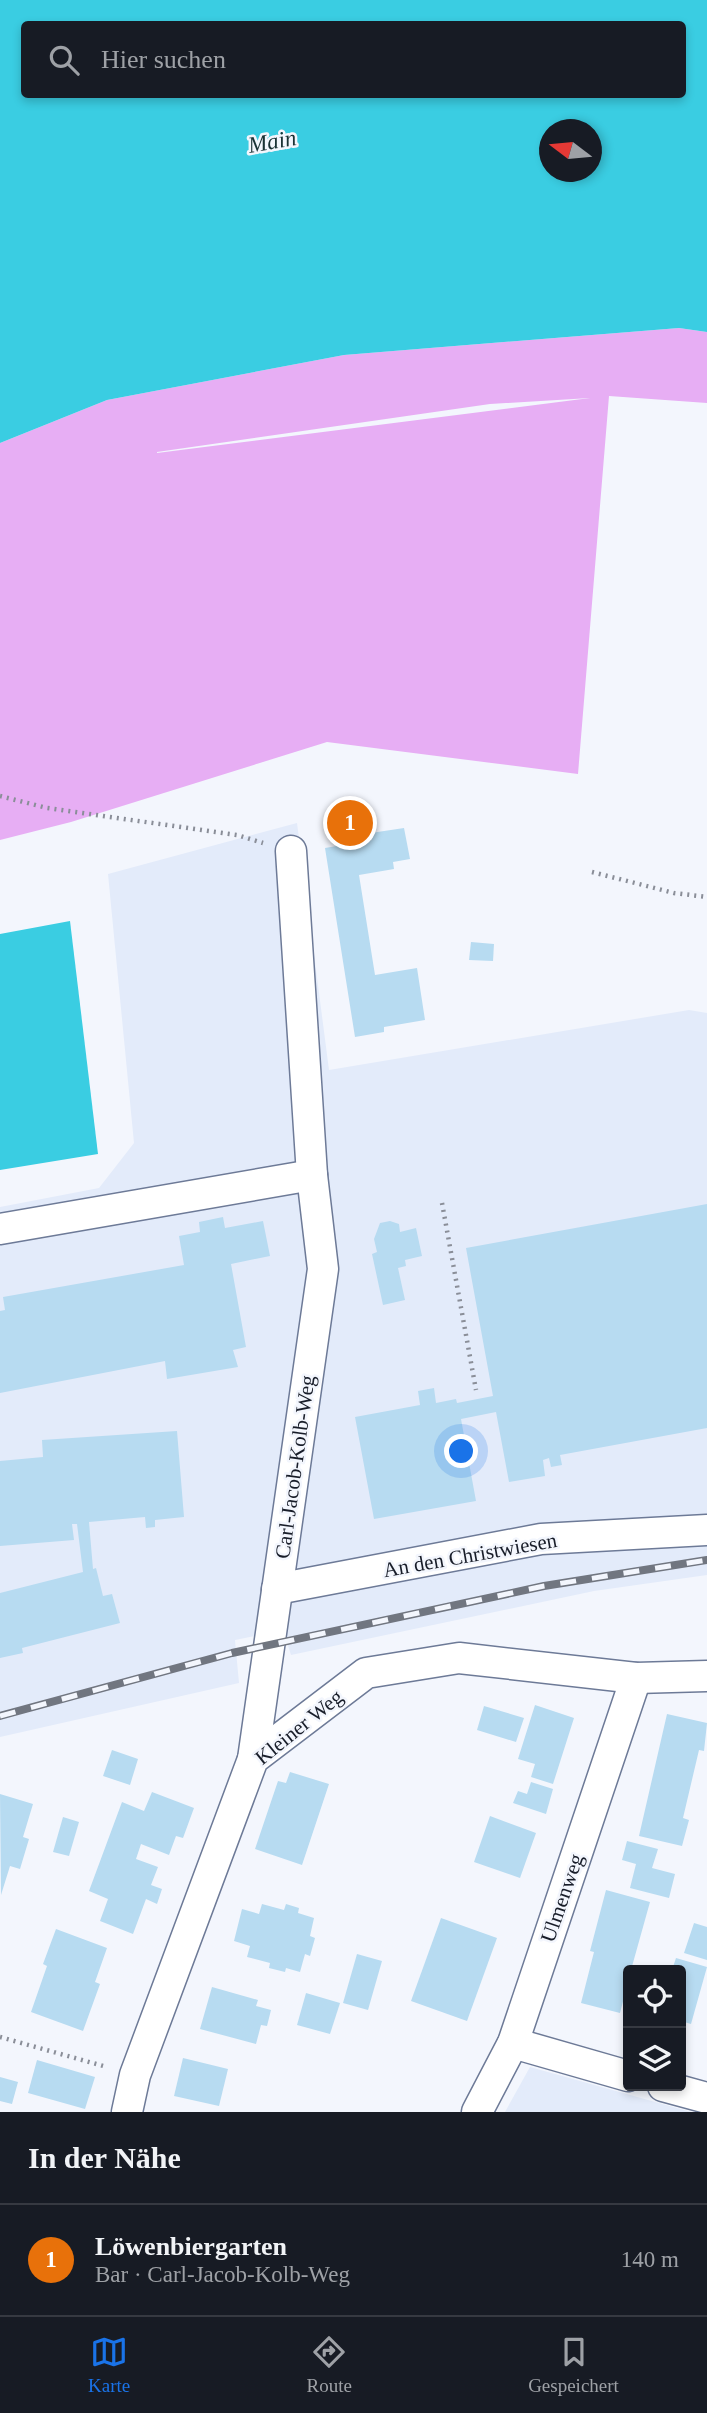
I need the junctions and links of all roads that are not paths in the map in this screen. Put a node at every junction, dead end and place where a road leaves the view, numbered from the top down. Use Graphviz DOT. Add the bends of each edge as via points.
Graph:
graph roads {
  1 [pos="291,851"];
  2 [pos="312,1175"];
  3 [pos="0,1229"];
  4 [pos="707,1530"];
  5 [pos="277,1589"];
  6 [pos="707,1676"];
  7 [pos="636,1678"];
  8 [pos="253,1759"];
  9 [pos="513,2043"];
  10 [pos="623,2075"];
  11 [pos="681,2091"];
  12 [pos="707,2098"];
  13 [pos="127,2112"];
  14 [pos="477,2112"];
  1 -- 2 [label="street, Carl-Jacob-Kolb-Weg"];
  2 -- 3 [label="street"];
  2 -- 5 [label="street, Carl-Jacob-Kolb-Weg" via="323,1269"];
  4 -- 5 [label="street, An den Christwiesen" via="541,1539"];
  5 -- 8 [label="street, Carl-Jacob-Kolb-Weg"];
  6 -- 7 [label="street, Kleiner Weg"];
  7 -- 8 [label="street, Kleiner Weg" via="459,1658 366,1674"];
  7 -- 9 [label="street, Ulmenweg"];
  8 -- 13 [label="street, Kleiner Weg" via="135,2075"];
  9 -- 10 [label="street"];
  9 -- 14 [label="street, Ulmenweg"];
  11 -- 12 [label="street"];
}
